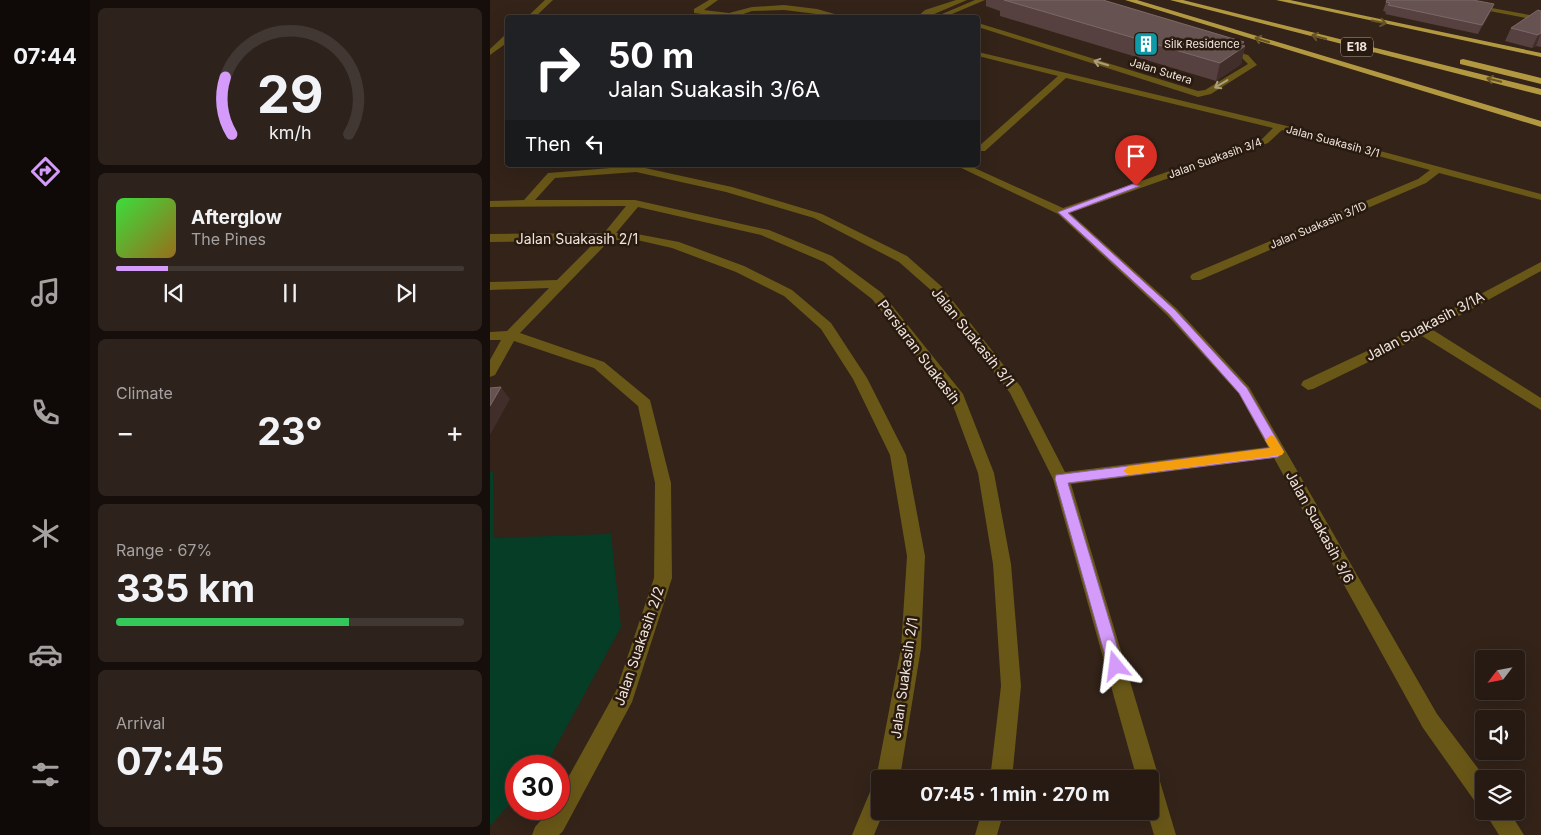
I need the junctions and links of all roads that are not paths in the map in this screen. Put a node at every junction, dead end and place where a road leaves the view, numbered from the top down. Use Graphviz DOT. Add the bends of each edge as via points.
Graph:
graph roads {
  1 [pos="549,0"];
  2 [pos="714,0"];
  3 [pos="754,0"];
  4 [pos="963,0"];
  5 [pos="982,0"];
  6 [pos="1129,0"];
  7 [pos="1174,0"];
  8 [pos="1212,0"];
  9 [pos="1280,0"];
  10 [pos="1436,0"];
  11 [pos="1457,2"];
  12 [pos="769,7"];
  13 [pos="532,15"];
  14 [pos="719,15"];
  15 [pos="728,15"];
  16 [pos="835,15"];
  17 [pos="926,15"];
  18 [pos="948,15"];
  19 [pos="1541,19"];
  20 [pos="980,26"];
  21 [pos="505,40"];
  22 [pos="1475,42"];
  23 [pos="1217,48"];
  24 [pos="490,53"];
  25 [pos="980,54"];
  26 [pos="1428,54"];
  27 [pos="1541,55"];
  28 [pos="1541,59"];
  29 [pos="1456,61"];
  30 [pos="1065,74"];
  31 [pos="1541,80"];
  32 [pos="1410,84"];
  33 [pos="1541,92"];
  34 [pos="1541,118"];
  35 [pos="1541,124"];
  36 [pos="1280,127"];
  37 [pos="981,149"];
  38 [pos="639,167"];
  39 [pos="964,167"];
  40 [pos="1438,169"];
  41 [pos="1541,197"];
  42 [pos="635,203"];
  43 [pos="490,204"];
  44 [pos="527,204"];
  45 [pos="1062,212"];
  46 [pos="607,236"];
  47 [pos="490,238"];
  48 [pos="1538,271"];
  49 [pos="1196,277"];
  50 [pos="559,284"];
  51 [pos="490,286"];
  52 [pos="1423,330"];
  53 [pos="511,335"];
  54 [pos="490,336"];
  55 [pos="490,372"];
  56 [pos="1308,385"];
  57 [pos="1541,405"];
  58 [pos="1278,452"];
  59 [pos="1061,479"];
  60 [pos="890,770"];
  61 [pos="1001,770"];
  62 [pos="1145,770"];
  63 [pos="1475,783"];
  64 [pos="1159,815"];
  65 [pos="871,816"];
  66 [pos="990,820"];
  67 [pos="1502,820"];
  68 [pos="543,835"];
  69 [pos="863,835"];
  70 [pos="986,835"];
  71 [pos="1165,835"];
  72 [pos="1513,835"];
  1 -- 13 [label="street"];
  2 -- 14 [label="street" via="697,11"];
  3 -- 12 [label="street"];
  4 -- 17 [label="street"];
  5 -- 18 [label="street" via="947,12"];
  32 -- 6 [label="highway, one-way"];
  33 -- 7 [label="highway, E18, one-way"];
  8 -- 26 [label="highway, E18"];
  9 -- 22 [label="highway, one-way"];
  10 -- 11 [label="street"];
  11 -- 19 [label="street"];
  12 -- 15 [label="street"];
  12 -- 16 [label="street" via="812,9"];
  23 -- 20 [label="street, Jalan Sutera, one-way" via="1245,56 1253,65 1208,92 1198,94"];
  21 -- 24 [label="street"];
  22 -- 27 [label="highway"];
  22 -- 28 [label="highway"];
  25 -- 30 [label="street, Jalan Suakasih 3/1"];
  29 -- 31 [label="highway"];
  30 -- 36 [label="street, Jalan Suakasih 3/1"];
  30 -- 37 [label="street"];
  32 -- 34 [label="highway"];
  32 -- 35 [label="highway"];
  36 -- 40 [label="street, Jalan Suakasih 3/1"];
  36 -- 45 [label="street, Jalan Suakasih 3/4" via="1265,141"];
  38 -- 44 [label="street, Jalan Suakasih 3/1" via="552,175"];
  38 -- 59 [label="street, Jalan Suakasih 3/1" via="818,216 903,259 936,289 1016,391"];
  39 -- 45 [label="street, Jalan Suakasih 3/6"];
  40 -- 41 [label="street, Jalan Suakasih 3/1"];
  40 -- 49 [label="street, Jalan Suakasih 3/1D" via="1422,180"];
  42 -- 44 [label="street, Persiaran Suakasih"];
  42 -- 46 [label="street"];
  42 -- 61 [label="street, Persiaran Suakasih" via="765,232 828,259 877,296 958,398 986,473 1002,564 1011,686"];
  43 -- 44 [label="street, Persiaran Suakasih"];
  45 -- 58 [label="street, Jalan Suakasih 3/6" via="1172,312 1244,391"];
  46 -- 47 [label="street, Jalan Suakasih 2/1"];
  46 -- 50 [label="street"];
  46 -- 60 [label="street, Jalan Suakasih 2/1" via="637,237 675,245 740,269 788,293 826,326 860,378 898,455 916,556 911,648"];
  48 -- 52 [label="street, Jalan Suakasih 3/1A"];
  50 -- 51 [label="street"];
  50 -- 53 [label="street"];
  52 -- 56 [label="street, Jalan Suakasih 3/1A"];
  52 -- 57 [label="street"];
  53 -- 54 [label="street, Jalan Suakasih 2/2"];
  53 -- 55 [label="street"];
  53 -- 68 [label="street, Jalan Suakasih 2/2" via="599,365 645,404 664,483 663,578 625,695 555,823"];
  58 -- 59 [label="street"];
  58 -- 63 [label="street, Jalan Suakasih 3/6" via="1430,721"];
  59 -- 62 [label="street, Jalan Suakasih 3/1"];
  64 -- 71 [label="street"];
  65 -- 69 [label="street"];
  66 -- 70 [label="street"];
  67 -- 72 [label="street"];
}
